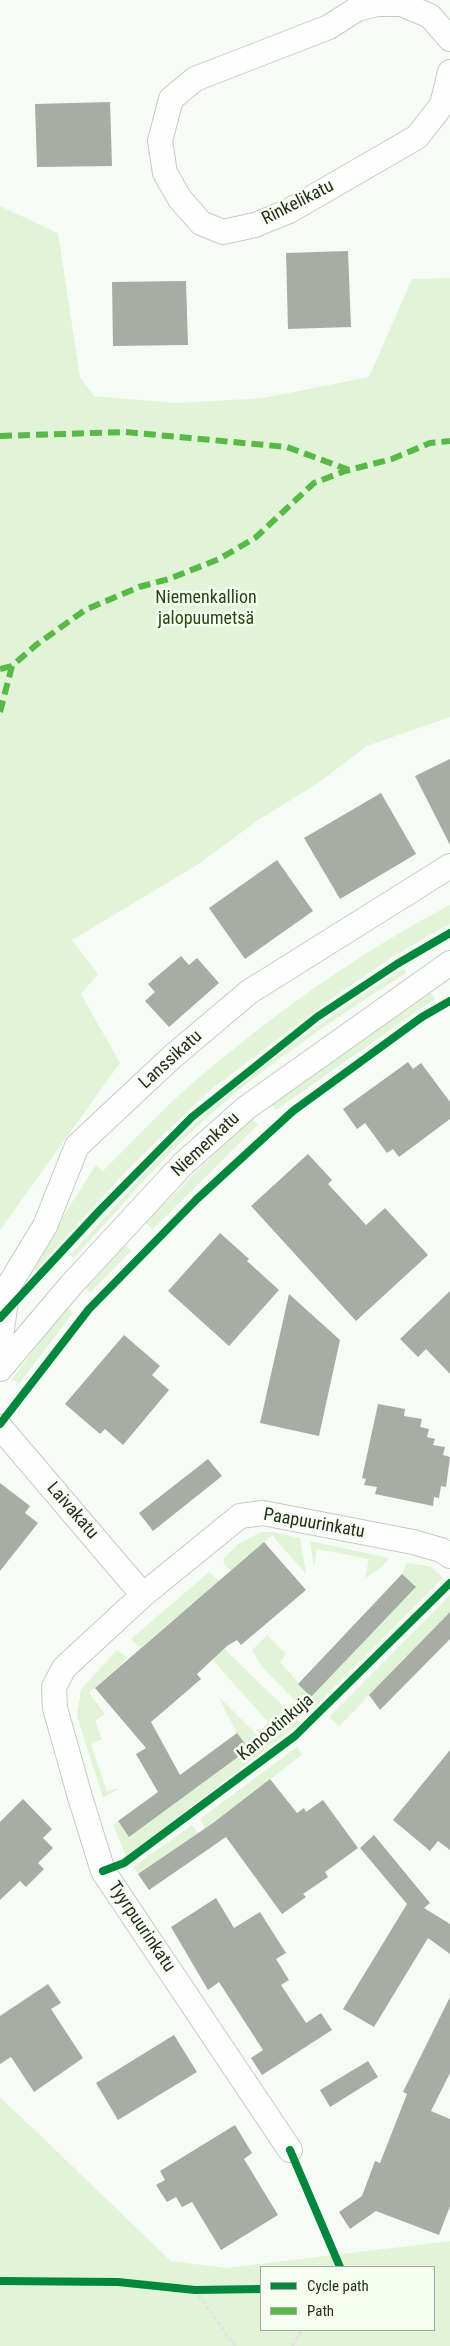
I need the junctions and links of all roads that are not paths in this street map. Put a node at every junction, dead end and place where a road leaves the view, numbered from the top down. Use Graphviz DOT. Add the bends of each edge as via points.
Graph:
graph roads {
  1 [pos="358,5"];
  2 [pos="450,39"];
  3 [pos="450,72"];
  4 [pos="450,866"];
  5 [pos="450,963"];
  6 [pos="0,1343"];
  7 [pos="0,1369"];
  8 [pos="0,1427"];
  9 [pos="450,1556"];
  10 [pos="143,1594"];
  11 [pos="290,2150"];
  1 -- 2 [label="street, Rinkelikatu" via="402,4 430,16"];
  1 -- 3 [label="street, Rinkelikatu" via="329,27 195,79 171,100 160,141 165,173 180,199 200,223 223,232 255,225 289,211 417,137 442,105"];
  4 -- 6 [label="street, Lanssikatu" via="249,992 77,1146 45,1226 8,1287"];
  5 -- 7 [label="street, Niemenkatu" via="246,1108 183,1164 71,1285"];
  8 -- 10 [label="street, Laivakatu"];
  9 -- 10 [label="street, Paapuurinkatu" via="413,1542 263,1514 240,1516"];
  10 -- 11 [label="street, Tyyrpuurinkatu" via="64,1668 54,1687 54,1708 103,1871"];
}
